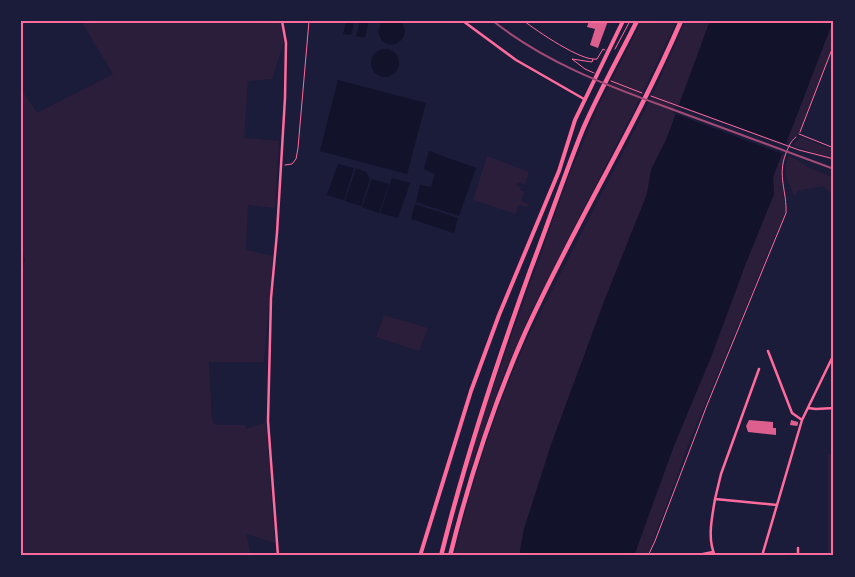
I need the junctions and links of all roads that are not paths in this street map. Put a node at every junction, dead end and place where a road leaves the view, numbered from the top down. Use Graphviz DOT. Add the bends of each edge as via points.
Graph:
graph roads {
  1 [pos="282,21"];
  2 [pos="463,21"];
  3 [pos="623,21"];
  4 [pos="637,21"];
  5 [pos="681,21"];
  6 [pos="584,100"];
  7 [pos="799,134"];
  8 [pos="834,148"];
  9 [pos="768,351"];
  10 [pos="834,354"];
  11 [pos="759,368"];
  12 [pos="808,408"];
  13 [pos="834,408"];
  14 [pos="802,420"];
  15 [pos="715,498"];
  16 [pos="778,505"];
  17 [pos="798,548"];
  18 [pos="713,552"];
  19 [pos="278,556"];
  20 [pos="420,556"];
  21 [pos="441,556"];
  22 [pos="450,556"];
  23 [pos="693,556"];
  24 [pos="715,556"];
  25 [pos="762,556"];
  26 [pos="798,556"];
  1 -- 19 [label="street" via="286,43 271,298 268,421"];
  2 -- 6 [label="street" via="516,60"];
  3 -- 6 [label="main road"];
  4 -- 21 [label="highway" via="584,128 566,175 484,403"];
  5 -- 22 [label="highway" via="511,366 475,463"];
  6 -- 20 [label="main road" via="471,391"];
  7 -- 8 [label="lane"];
  9 -- 14 [label="street" via="792,413"];
  10 -- 12 [label="street"];
  11 -- 15 [label="street"];
  12 -- 13 [label="street"];
  12 -- 14 [label="street"];
  14 -- 16 [label="street"];
  15 -- 16 [label="street"];
  15 -- 18 [label="street" via="710,542"];
  16 -- 25 [label="street"];
  17 -- 26 [label="street"];
  18 -- 23 [label="street"];
  18 -- 24 [label="street"];
}
